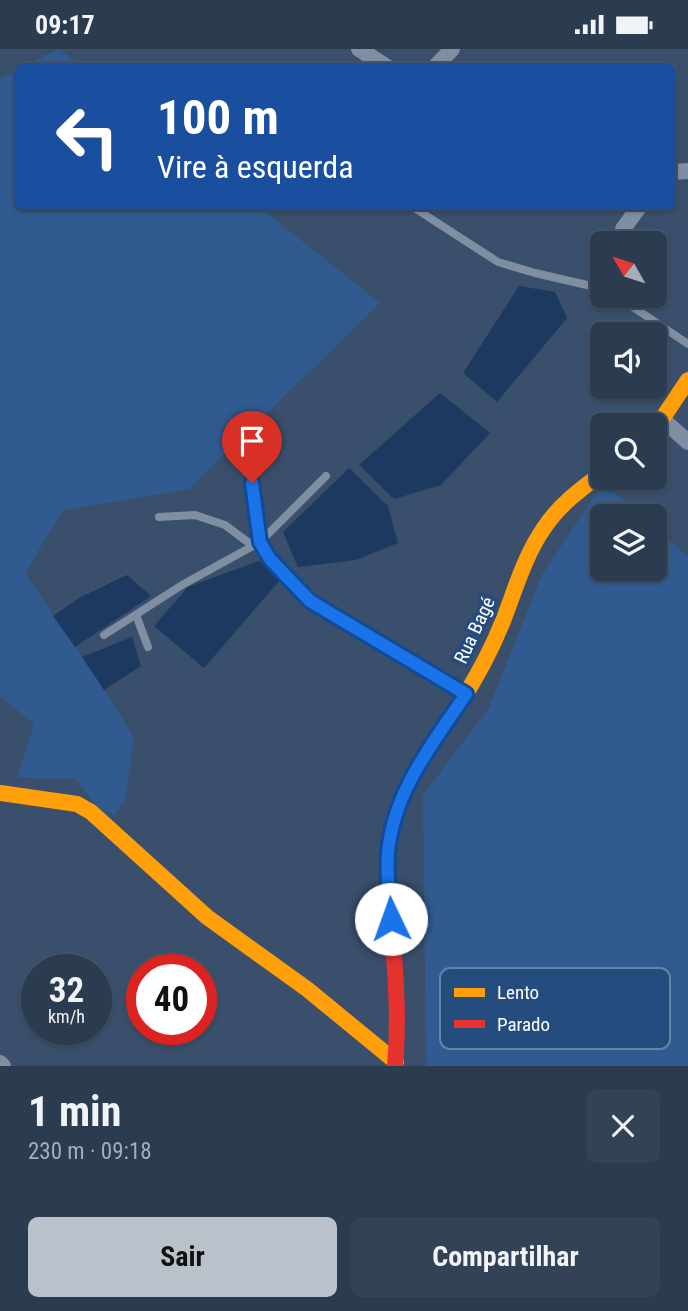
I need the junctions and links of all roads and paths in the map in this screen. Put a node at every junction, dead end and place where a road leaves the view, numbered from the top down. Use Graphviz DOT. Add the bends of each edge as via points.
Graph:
graph roads {
  1 [pos="359,49"];
  2 [pos="452,49"];
  3 [pos="381,63"];
  4 [pos="439,63"];
  5 [pos="418,210"];
  6 [pos="637,210"];
  7 [pos="623,229"];
  8 [pos="590,286"];
  9 [pos="634,308"];
  10 [pos="688,344"];
  11 [pos="688,380"];
  12 [pos="665,413"];
  13 [pos="667,429"];
  14 [pos="688,442"];
  15 [pos="326,476"];
  16 [pos="252,483"];
  17 [pos="590,483"];
  18 [pos="159,517"];
  19 [pos="257,544"];
  20 [pos="136,615"];
  21 [pos="104,635"];
  22 [pos="148,647"];
  23 [pos="466,694"];
  24 [pos="0,793"];
  25 [pos="395,1064"];
  1 -- 3 [label="street"];
  2 -- 4 [label="street"];
  5 -- 8 [label="lane" via="498,262"];
  6 -- 7 [label="street"];
  9 -- 10 [label="lane"];
  11 -- 12 [label="street"];
  13 -- 14 [label="street"];
  15 -- 19 [label="lane"];
  16 -- 19 [label="lane"];
  17 -- 23 [label="street, Rua Bagé" via="544,526"];
  18 -- 19 [label="lane" via="195,515 225,525"];
  19 -- 20 [label="lane"];
  19 -- 23 [label="lane" via="310,601"];
  20 -- 21 [label="lane"];
  20 -- 22 [label="lane"];
  23 -- 25 [label="street, Rua Bagé" via="407,784 395,815 388,854 397,1018"];
  24 -- 25 [label="street" via="77,804 91,812 208,917 307,989"];
}
